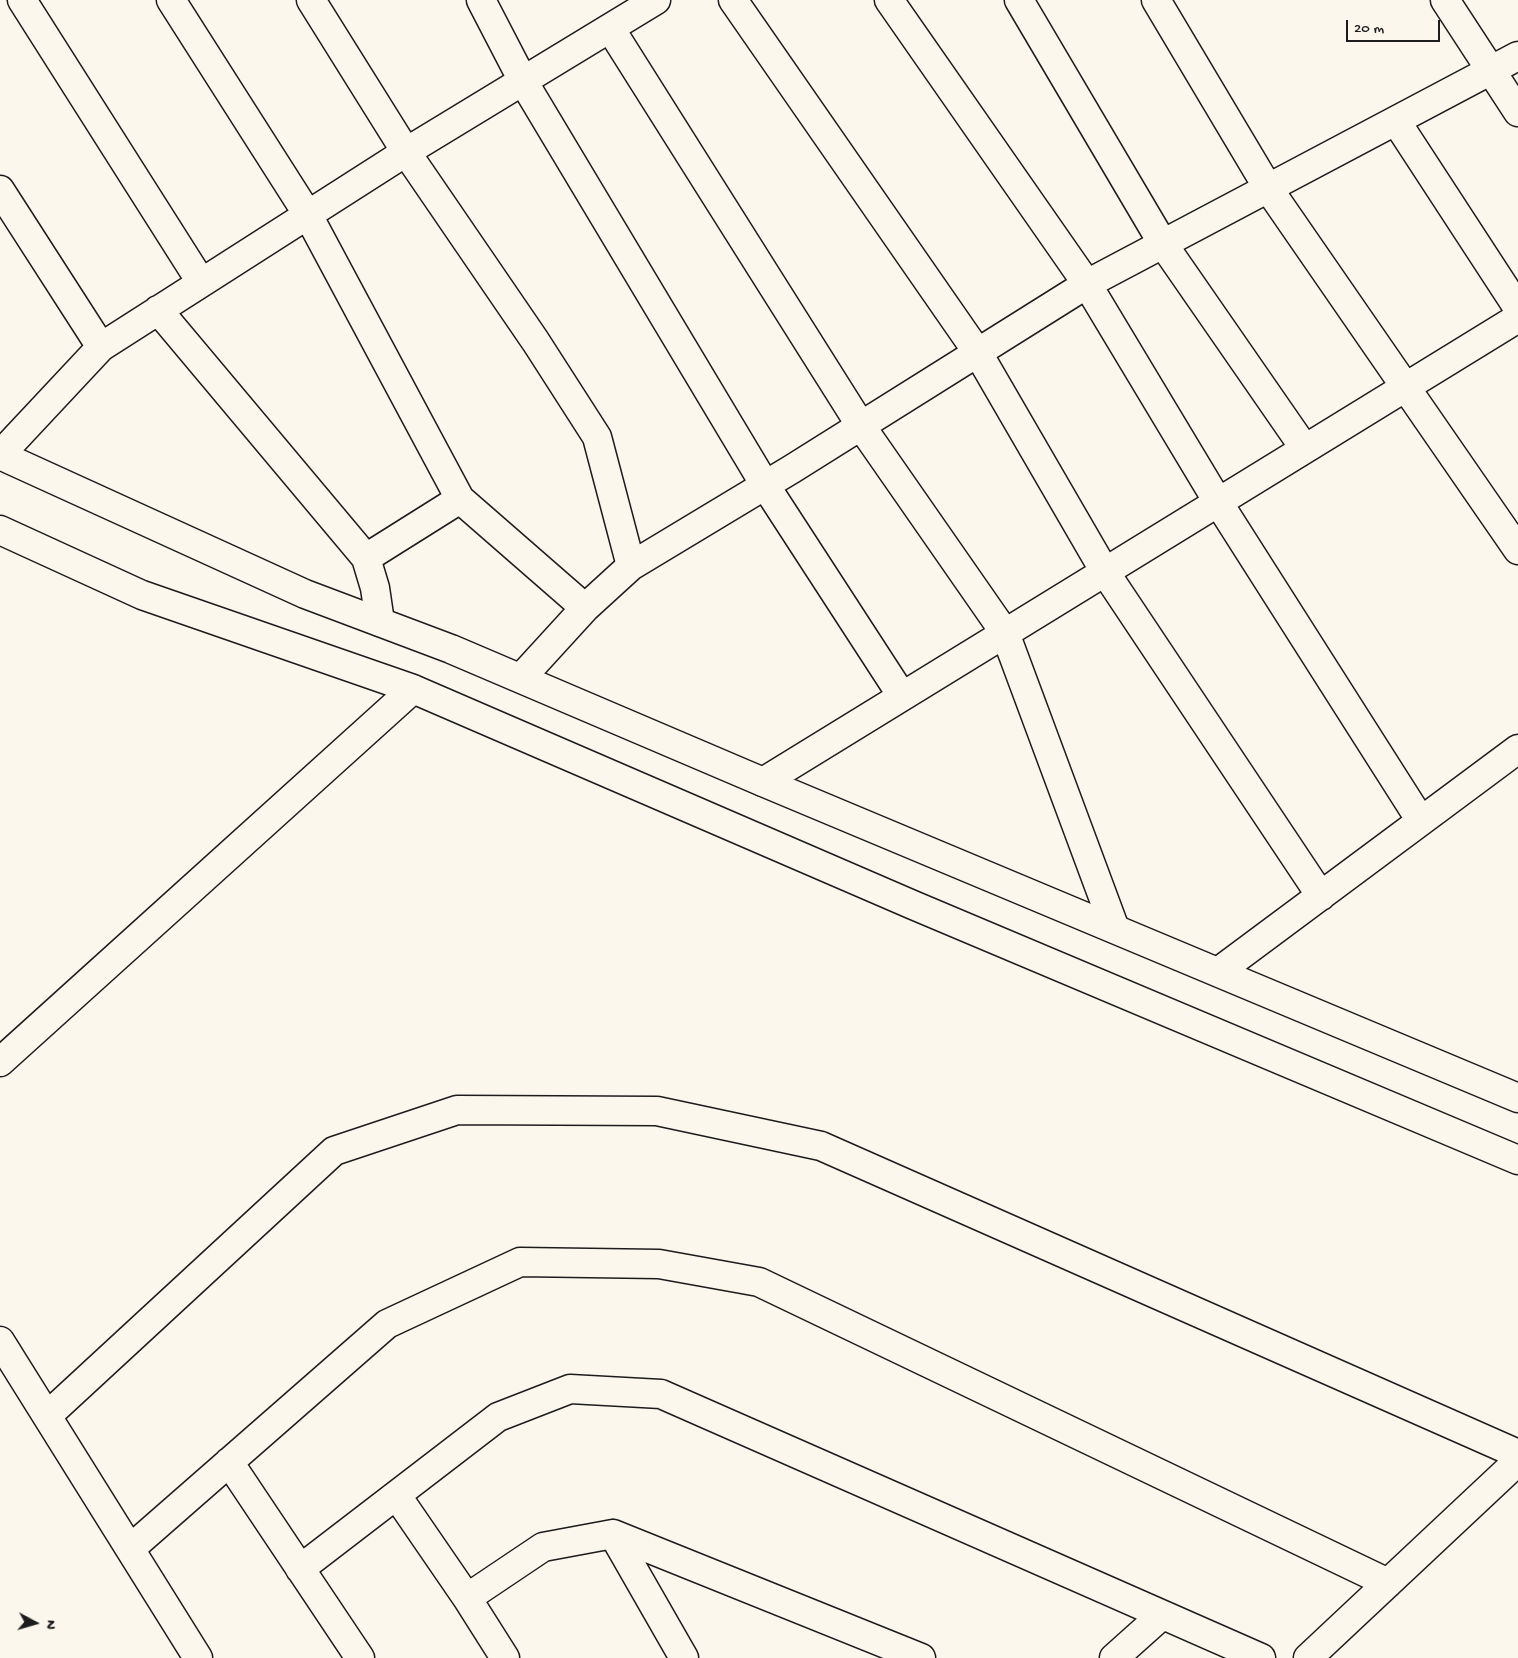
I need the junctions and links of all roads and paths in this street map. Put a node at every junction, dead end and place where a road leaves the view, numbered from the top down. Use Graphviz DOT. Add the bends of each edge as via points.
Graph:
graph roads {
  1 [pos="22,0"];
  2 [pos="171,0"];
  3 [pos="310,0"];
  4 [pos="481,0"];
  5 [pos="733,0"];
  6 [pos="889,0"];
  7 [pos="1019,0"];
  8 [pos="1156,0"];
  9 [pos="1445,0"];
  10 [pos="641,4"];
  11 [pos="610,28"];
  12 [pos="1518,56"];
  13 [pos="1490,71"];
  14 [pos="523,81"];
  15 [pos="1518,112"];
  16 [pos="1396,121"];
  17 [pos="406,152"];
  18 [pos="1268,188"];
  19 [pos="0,190"];
  20 [pos="308,215"];
  21 [pos="1163,244"];
  22 [pos="201,282"];
  23 [pos="1088,284"];
  24 [pos="1518,308"];
  25 [pos="158,310"];
  26 [pos="1518,318"];
  27 [pos="101,347"];
  28 [pos="978,353"];
  29 [pos="1406,386"];
  30 [pos="861,426"];
  31 [pos="1305,449"];
  32 [pos="0,455"];
  33 [pos="765,485"];
  34 [pos="460,499"];
  35 [pos="1218,502"];
  36 [pos="0,530"];
  37 [pos="1518,550"];
  38 [pos="366,558"];
  39 [pos="631,566"];
  40 [pos="1105,572"];
  41 [pos="586,608"];
  42 [pos="380,622"];
  43 [pos="1006,633"];
  44 [pos="521,678"];
  45 [pos="413,689"];
  46 [pos="902,696"];
  47 [pos="1518,749"];
  48 [pos="763,782"];
  49 [pos="1421,821"];
  50 [pos="1321,896"];
  51 [pos="1115,929"];
  52 [pos="1218,972"];
  53 [pos="0,1062"];
  54 [pos="1518,1098"];
  55 [pos="1518,1160"];
  56 [pos="0,1340"];
  57 [pos="47,1416"];
  58 [pos="1518,1454"];
  59 [pos="1518,1461"];
  60 [pos="229,1462"];
  61 [pos="397,1496"];
  62 [pos="613,1534"];
  63 [pos="130,1548"];
  64 [pos="300,1569"];
  65 [pos="1388,1583"];
  66 [pos="467,1598"];
  67 [pos="1162,1615"];
  68 [pos="198,1658"];
  69 [pos="360,1658"];
  70 [pos="505,1658"];
  71 [pos="684,1658"];
  72 [pos="921,1658"];
  73 [pos="1114,1658"];
  74 [pos="1261,1658"];
  75 [pos="1308,1658"];
  1 -- 22 [label="street"];
  2 -- 20 [label="street"];
  3 -- 17 [label="street"];
  4 -- 14 [label="street"];
  5 -- 28 [label="street"];
  6 -- 23 [label="street"];
  7 -- 21 [label="street"];
  8 -- 18 [label="street"];
  9 -- 13 [label="street"];
  10 -- 11 [label="street"];
  11 -- 14 [label="street"];
  11 -- 30 [label="street"];
  12 -- 13 [label="street"];
  13 -- 15 [label="street"];
  13 -- 16 [label="street"];
  14 -- 17 [label="street"];
  14 -- 33 [label="street"];
  16 -- 18 [label="street"];
  16 -- 24 [label="street"];
  17 -- 20 [label="street"];
  17 -- 39 [label="street" via="597,437"];
  18 -- 21 [label="street"];
  18 -- 29 [label="street"];
  19 -- 27 [label="street"];
  20 -- 22 [label="street"];
  20 -- 34 [label="street"];
  21 -- 23 [label="street"];
  21 -- 31 [label="street"];
  22 -- 25 [label="street"];
  23 -- 28 [label="street"];
  23 -- 35 [label="street"];
  25 -- 27 [label="street"];
  25 -- 38 [label="street"];
  26 -- 29 [label="street"];
  27 -- 32 [label="street"];
  28 -- 30 [label="street"];
  28 -- 40 [label="street"];
  29 -- 31 [label="street"];
  29 -- 37 [label="street"];
  30 -- 33 [label="street"];
  30 -- 43 [label="street"];
  31 -- 35 [label="street"];
  32 -- 42 [label="street" via="305,594"];
  33 -- 39 [label="street"];
  33 -- 46 [label="street"];
  34 -- 38 [label="street"];
  34 -- 41 [label="street"];
  35 -- 40 [label="street"];
  35 -- 49 [label="street"];
  36 -- 45 [label="street" via="142,595"];
  38 -- 42 [label="street" via="376,588"];
  39 -- 41 [label="street"];
  40 -- 43 [label="street"];
  40 -- 50 [label="street"];
  41 -- 44 [label="street"];
  42 -- 44 [label="street"];
  43 -- 46 [label="street"];
  43 -- 51 [label="street"];
  44 -- 48 [label="street"];
  45 -- 53 [label="street"];
  45 -- 55 [label="street"];
  46 -- 48 [label="street"];
  47 -- 49 [label="street"];
  48 -- 51 [label="street"];
  49 -- 50 [label="street"];
  50 -- 52 [label="street"];
  51 -- 52 [label="street"];
  52 -- 54 [label="street"];
  56 -- 57 [label="street"];
  57 -- 58 [label="street" via="334,1151 457,1110 657,1111 821,1146"];
  57 -- 63 [label="street"];
  59 -- 65 [label="street"];
  60 -- 63 [label="street"];
  60 -- 64 [label="street"];
  60 -- 65 [label="street" via="387,1324 520,1262 659,1264 758,1282"];
  61 -- 64 [label="street"];
  61 -- 66 [label="street"];
  61 -- 67 [label="street" via="498,1417 570,1389 661,1394"];
  62 -- 66 [label="street" via="543,1547"];
  62 -- 71 [label="street"];
  62 -- 72 [label="street"];
  63 -- 68 [label="street"];
  64 -- 69 [label="street"];
  65 -- 75 [label="street"];
  66 -- 70 [label="street"];
  67 -- 73 [label="street"];
  67 -- 74 [label="street"];
}
